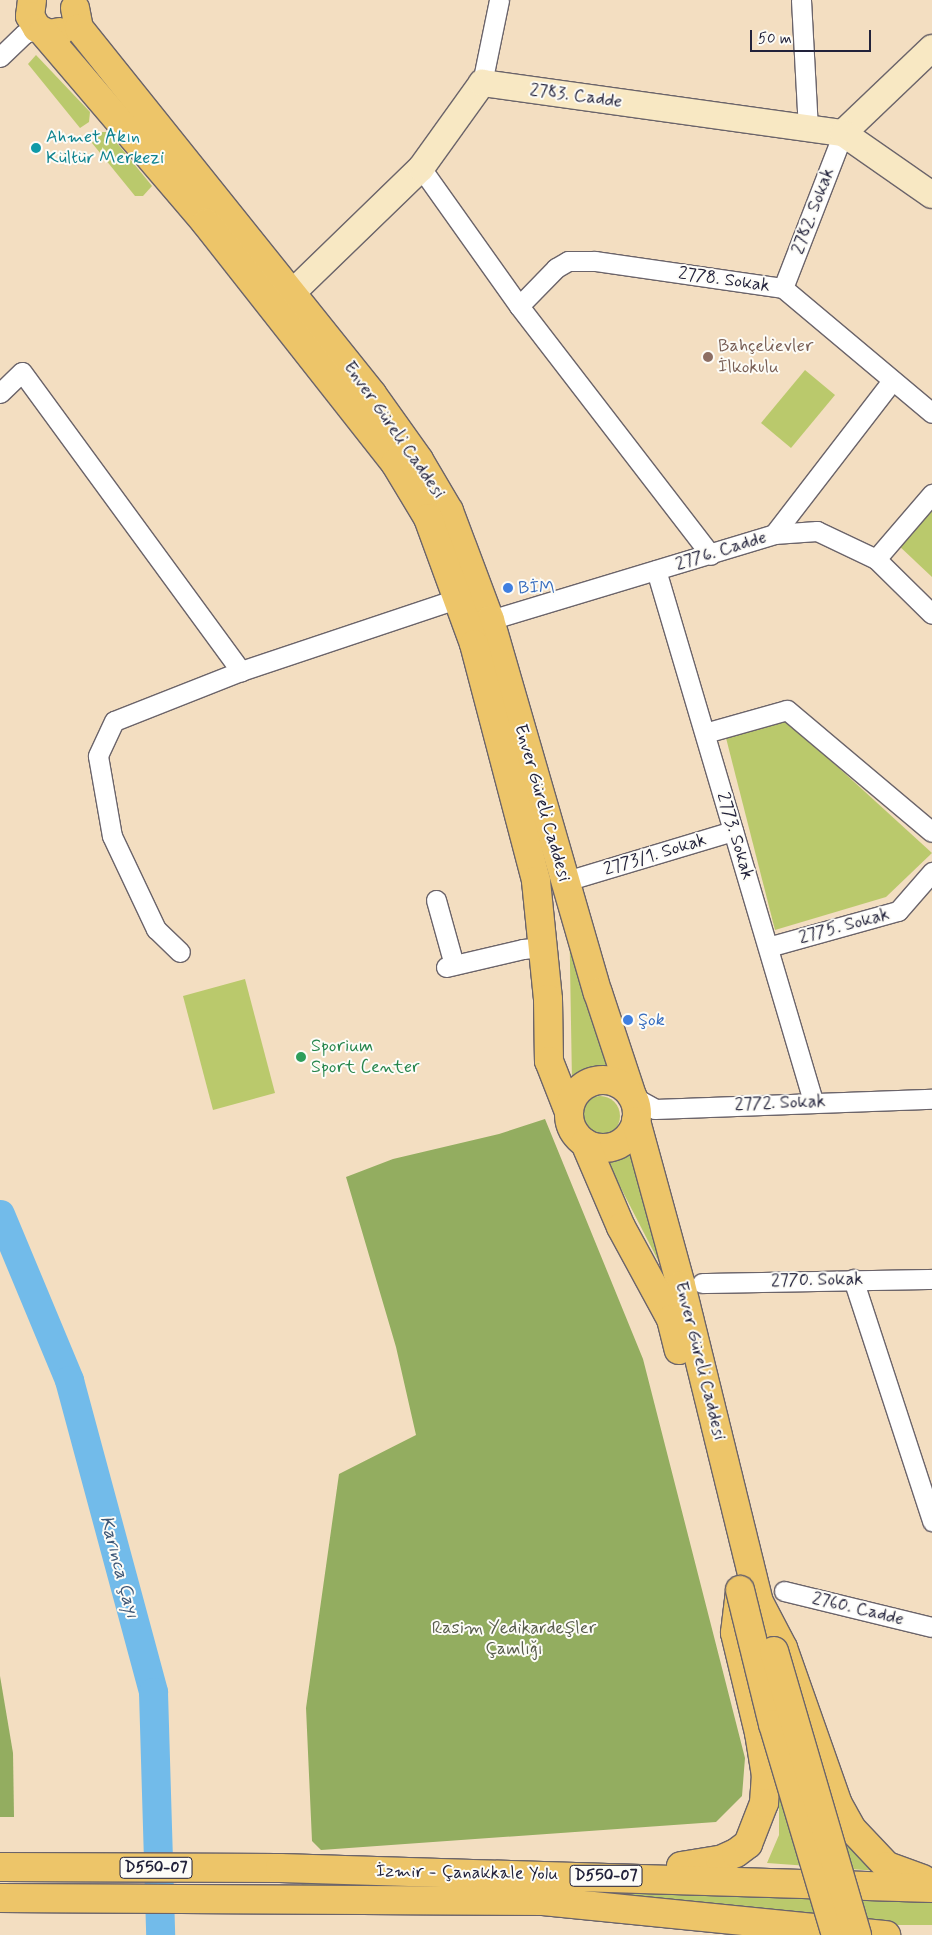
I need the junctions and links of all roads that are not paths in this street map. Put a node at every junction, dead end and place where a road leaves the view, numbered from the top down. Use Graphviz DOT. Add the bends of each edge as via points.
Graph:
graph roads {
  1 [pos="499,0"];
  2 [pos="801,0"];
  3 [pos="74,4"];
  4 [pos="32,15"];
  5 [pos="932,48"];
  6 [pos="0,58"];
  7 [pos="482,83"];
  8 [pos="808,128"];
  9 [pos="843,133"];
  10 [pos="421,168"];
  11 [pos="932,195"];
  12 [pos="783,288"];
  13 [pos="293,292"];
  14 [pos="519,306"];
  15 [pos="892,382"];
  16 [pos="0,393"];
  17 [pos="932,413"];
  18 [pos="932,494"];
  19 [pos="774,534"];
  20 [pos="711,555"];
  21 [pos="876,559"];
  22 [pos="656,570"];
  23 [pos="459,598"];
  24 [pos="932,614"];
  25 [pos="490,620"];
  26 [pos="240,671"];
  27 [pos="705,733"];
  28 [pos="734,831"];
  29 [pos="932,832"];
  30 [pos="932,872"];
  31 [pos="576,878"];
  32 [pos="436,900"];
  33 [pos="768,946"];
  34 [pos="543,948"];
  35 [pos="180,952"];
  36 [pos="932,1100"];
  37 [pos="813,1101"];
  38 [pos="641,1108"];
  39 [pos="568,1112"];
  40 [pos="585,1143"];
  41 [pos="853,1279"];
  42 [pos="932,1279"];
  43 [pos="702,1283"];
  44 [pos="931,1517"];
  45 [pos="784,1591"];
  46 [pos="750,1596"];
  47 [pos="932,1627"];
  48 [pos="0,1867"];
  49 [pos="603,1876"];
  50 [pos="932,1882"];
  51 [pos="932,1888"];
  52 [pos="0,1898"];
  53 [pos="647,1913"];
  54 [pos="725,1935"];
  55 [pos="836,1935"];
  56 [pos="857,1935"];
  57 [pos="886,1935"];
  1 -- 7 [label="street"];
  2 -- 8 [label="street"];
  3 -- 4 [label="main road" via="68,27 56,33"];
  3 -- 13 [label="main road, Enver Güreli Caddesi" via="79,28"];
  4 -- 6 [label="street" via="24,34"];
  4 -- 23 [label="main road, Enver Güreli Caddesi" via="206,223 395,464 428,518"];
  5 -- 9 [label="main road"];
  7 -- 8 [label="main road, 2783. Cadde"];
  7 -- 10 [label="main road"];
  8 -- 9 [label="main road, 2783. Cadde"];
  9 -- 11 [label="main road, 2783. Cadde"];
  9 -- 12 [label="street, 2782. Sokak"];
  10 -- 13 [label="main road"];
  10 -- 14 [label="street"];
  12 -- 14 [label="street, 2778. Sokak" via="595,261 568,261 556,268"];
  12 -- 15 [label="street, 2778. Sokak"];
  13 -- 25 [label="main road, Enver Güreli Caddesi" via="419,460 449,511"];
  14 -- 20 [label="street"];
  15 -- 17 [label="street, 2778. Sokak"];
  15 -- 19 [label="street"];
  16 -- 26 [label="street" via="22,372"];
  18 -- 21 [label="street"];
  19 -- 20 [label="street, 2776. Cadde"];
  19 -- 21 [label="street, 2776. Cadde" via="817,531"];
  20 -- 22 [label="street, 2776. Cadde"];
  21 -- 24 [label="street, 2776. Cadde"];
  22 -- 25 [label="street, 2776. Cadde"];
  22 -- 27 [label="street, 2773. Sokak"];
  23 -- 26 [label="street"];
  23 -- 34 [label="main road, Enver Güreli Caddesi" via="536,881"];
  25 -- 38 [label="main road, Enver Güreli Caddesi" via="595,983"];
  26 -- 35 [label="street" via="114,722 98,756 112,836 156,929"];
  27 -- 28 [label="street, 2773. Sokak"];
  27 -- 29 [label="street" via="788,710"];
  28 -- 31 [label="street, 2773/1. Sokak"];
  28 -- 33 [label="street, 2773. Sokak"];
  30 -- 33 [label="street, 2775. Sokak" via="898,911"];
  32 -- 34 [label="street" via="450,966 523,949"];
  33 -- 37 [label="street, 2773. Sokak"];
  34 -- 39 [label="main road, Enver Güreli Caddesi" via="549,1061"];
  36 -- 37 [label="street, 2772. Sokak"];
  37 -- 38 [label="street, 2772. Sokak"];
  38 -- 39 [label="main road" via="615,1082 594,1081 576,1092"];
  38 -- 40 [label="main road" via="626,1140 616,1146 600,1148"];
  38 -- 46 [label="main road, Enver Güreli Caddesi"];
  39 -- 40 [label="main road" via="572,1130"];
  40 -- 46 [label="main road, Enver Güreli Caddesi" via="621,1227 671,1319"];
  41 -- 42 [label="street, 2770. Sokak"];
  41 -- 43 [label="street, 2770. Sokak"];
  41 -- 44 [label="street"];
  45 -- 47 [label="street, 2760. Cadde"];
  46 -- 49 [label="main road" via="735,1633 766,1776 764,1803 748,1844 720,1860"];
  46 -- 50 [label="main road" via="783,1648 838,1804 852,1829 887,1866"];
  46 -- 55 [label="main road, bridge" via="773,1724"];
  46 -- 56 [label="main road, bridge"];
  48 -- 49 [label="main road, İzmir - Çanakkale Yolu / D550-07" via="280,1868"];
  49 -- 51 [label="main road, İzmir - Çanakkale Yolu / D550-07"];
  52 -- 53 [label="main road, İzmir - Çanakkale Yolu / D550-07" via="543,1901"];
  53 -- 54 [label="main road"];
  53 -- 57 [label="main road, İzmir - Çanakkale Yolu / D550-07"];
}
